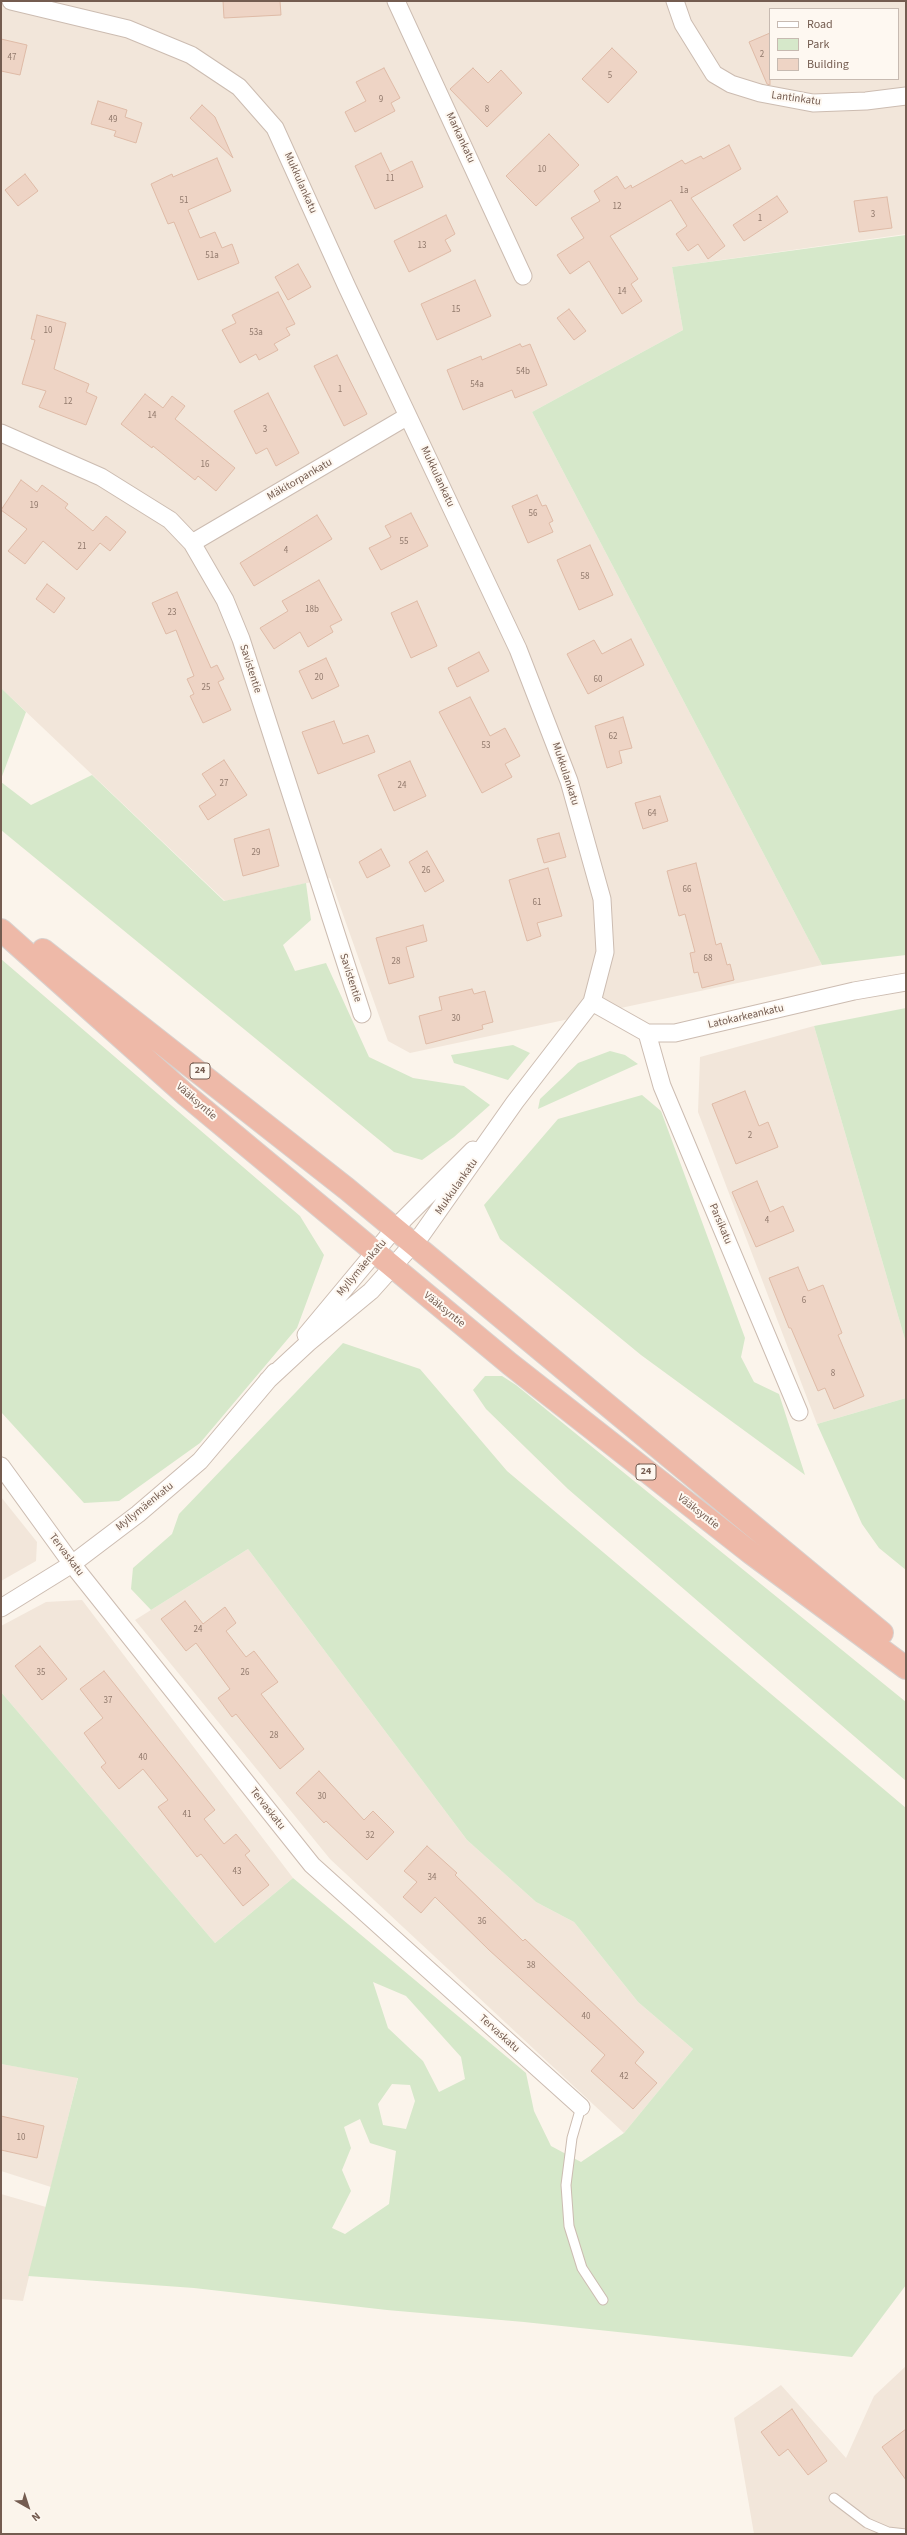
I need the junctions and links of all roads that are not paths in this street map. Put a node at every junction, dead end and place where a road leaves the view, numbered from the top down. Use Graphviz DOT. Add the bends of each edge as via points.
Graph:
graph roads {
  1 [pos="11,1"];
  2 [pos="396,1"];
  3 [pos="675,1"];
  4 [pos="906,96"];
  5 [pos="523,276"];
  6 [pos="408,416"];
  7 [pos="1,433"];
  8 [pos="192,543"];
  9 [pos="1,918"];
  10 [pos="1,930"];
  11 [pos="906,982"];
  12 [pos="592,1002"];
  13 [pos="362,1014"];
  14 [pos="647,1033"];
  15 [pos="515,1102"];
  16 [pos="395,1228"];
  17 [pos="414,1243"];
  18 [pos="375,1253"];
  19 [pos="393,1268"];
  20 [pos="267,1381"];
  21 [pos="799,1412"];
  22 [pos="1,1466"];
  23 [pos="72,1564"];
  24 [pos="1,1608"];
  25 [pos="906,1654"];
  26 [pos="906,1668"];
  27 [pos="581,2107"];
  28 [pos="603,2300"];
  29 [pos="834,2498"];
  30 [pos="906,2534"];
  1 -- 6 [label="street, Mukkulankatu" via="128,29 191,55 239,87 275,128"];
  2 -- 5 [label="street, Markankatu"];
  3 -- 4 [label="street, Lantinkatu" via="683,24 714,74 731,84 813,104"];
  6 -- 8 [label="street, Mäkitorpankatu"];
  6 -- 12 [label="street, Mukkulankatu" via="518,649 569,781 602,899 605,952"];
  7 -- 8 [label="street, Savistentie" via="101,477 170,520"];
  8 -- 13 [label="street, Savistentie" via="225,600 241,639"];
  9 -- 16 [label="highway, Vääksyntie / 24" via="241,1103"];
  10 -- 18 [label="highway, Vääksyntie / 24" via="186,1095"];
  11 -- 14 [label="street, Latokarkeankatu" via="854,991 675,1033"];
  12 -- 14 [label="street, Latokarkeankatu"];
  12 -- 15 [label="street, Mukkulankatu"];
  14 -- 21 [label="street, Parsikatu" via="662,1086"];
  15 -- 16 [label="street, Mukkulankatu" via="486,1137"];
  15 -- 17 [label="street, Mukkulankatu" via="441,1209"];
  16 -- 17 [label="highway, Vääksyntie / 24"];
  16 -- 18 [label="street, Myllymäenkatu"];
  17 -- 19 [label="street, Mukkulankatu"];
  17 -- 25 [label="highway, Vääksyntie / 24"];
  18 -- 19 [label="highway, Vääksyntie / 24"];
  18 -- 20 [label="street, Myllymäenkatu"];
  19 -- 20 [label="street, Myllymäenkatu" via="371,1291"];
  19 -- 26 [label="highway, Vääksyntie / 24" via="662,1485"];
  20 -- 23 [label="street, Myllymäenkatu" via="200,1461 138,1514"];
  22 -- 23 [label="street, Tervaskatu"];
  23 -- 24 [label="street, Myllymäenkatu"];
  23 -- 27 [label="street, Tervaskatu" via="312,1865"];
  27 -- 28 [label="lane" via="572,2138 566,2185 569,2226 582,2268"];
  29 -- 30 [label="lane" via="867,2523 888,2532"];
}
